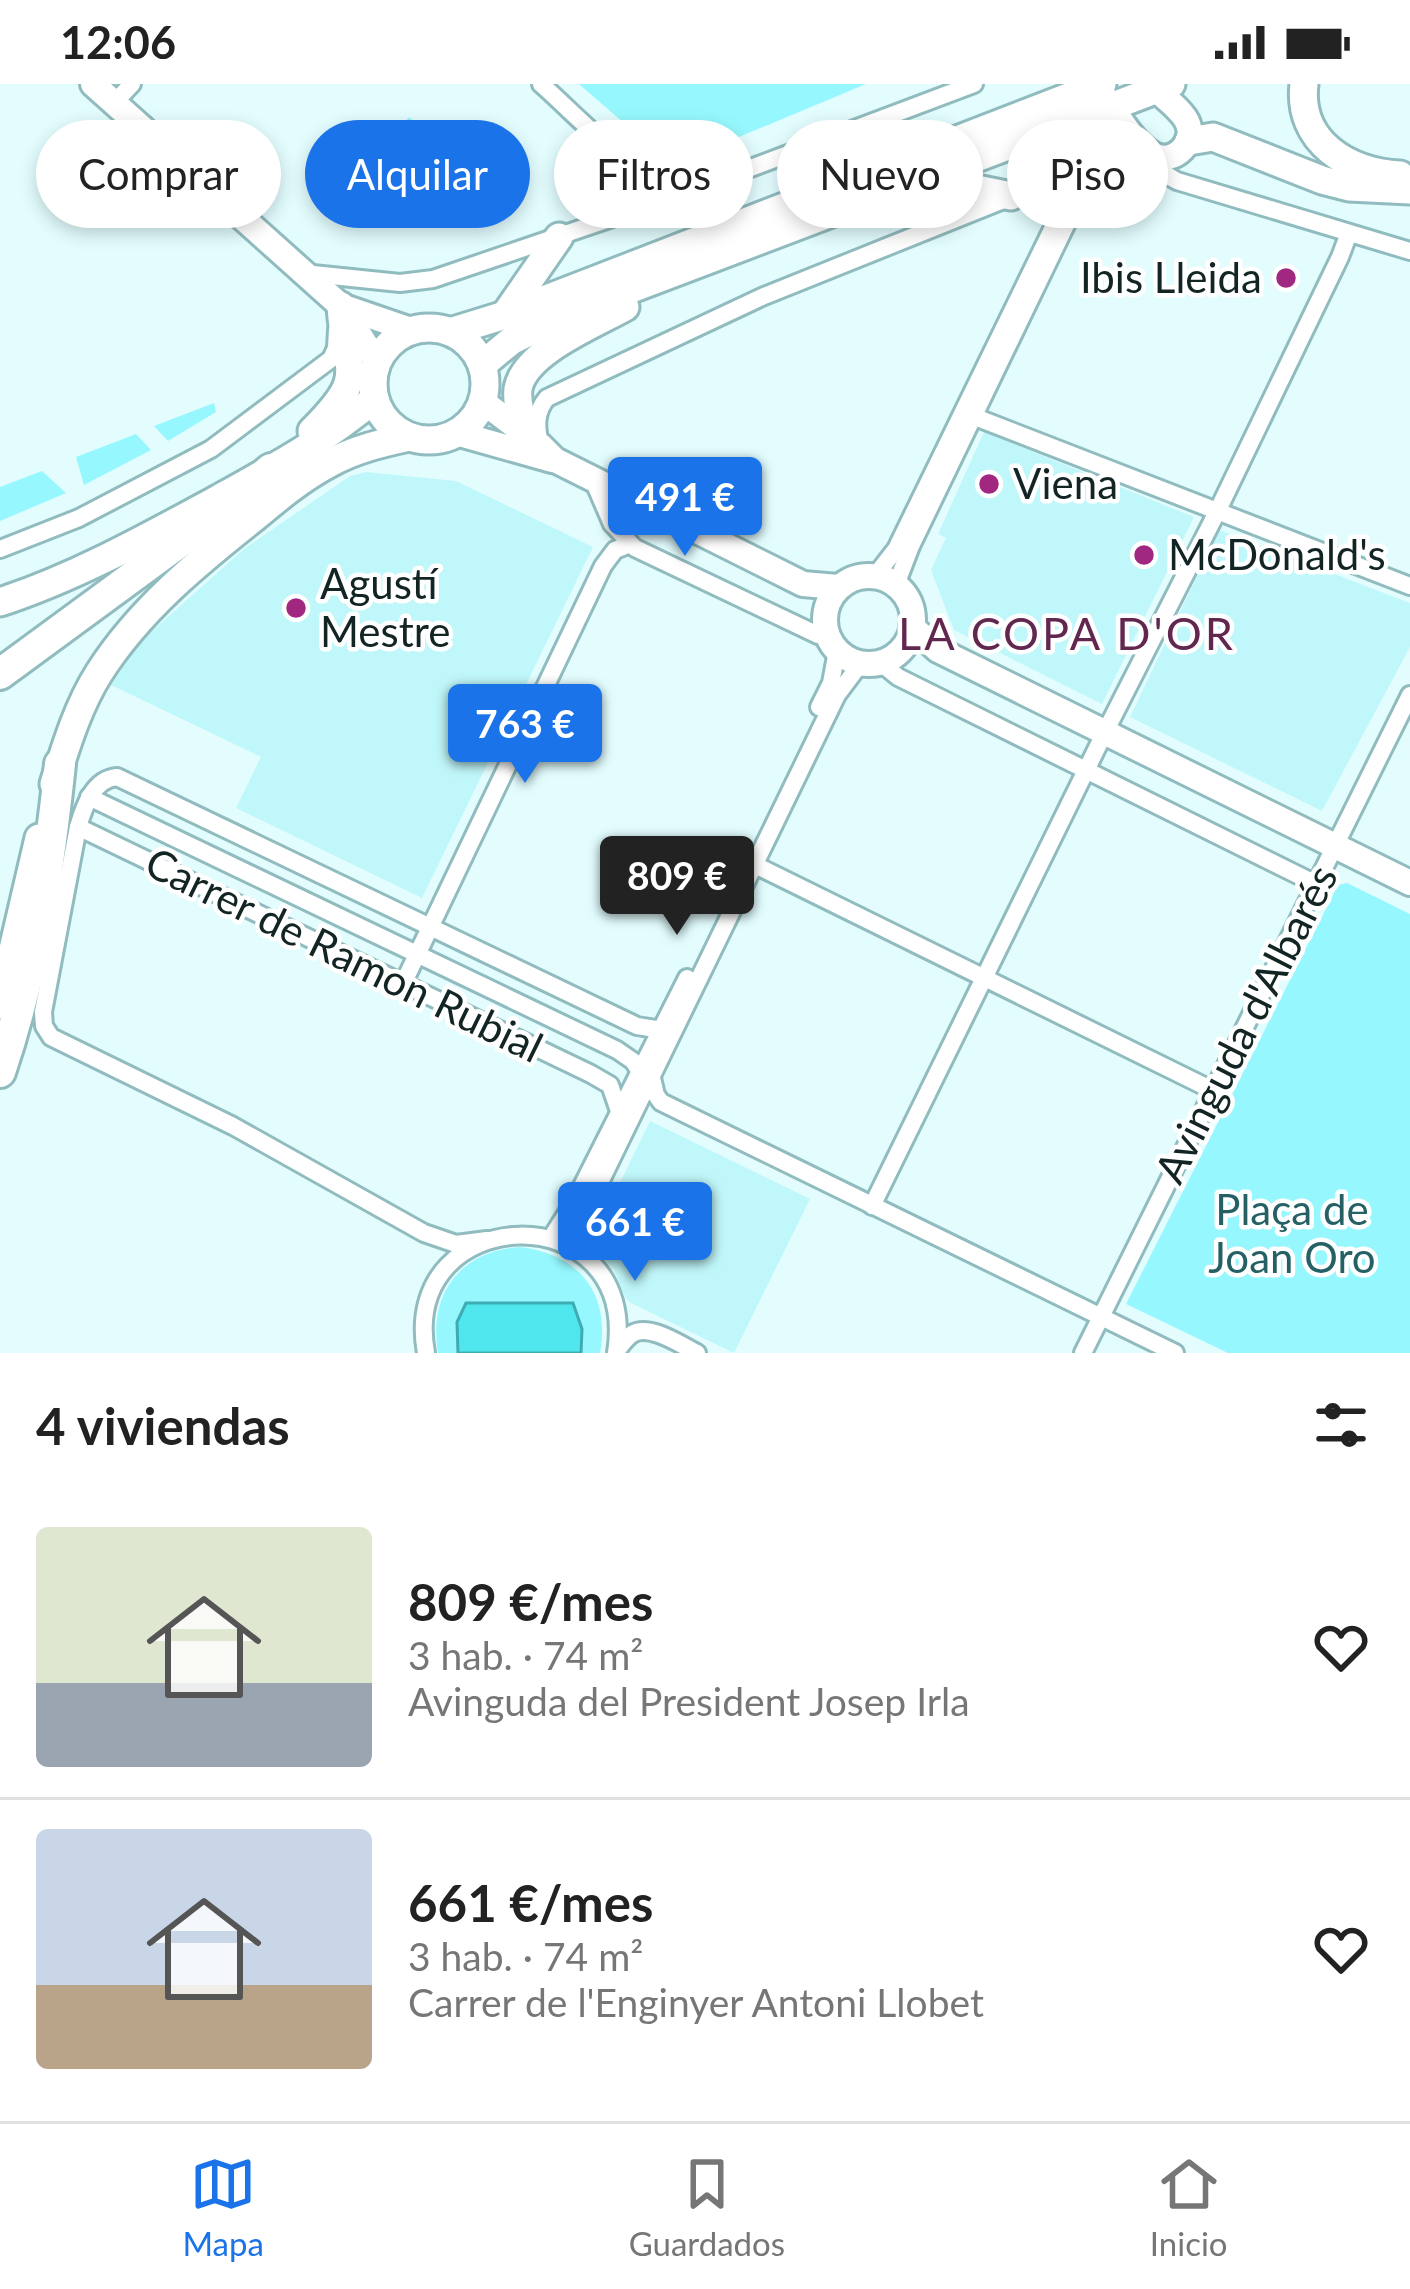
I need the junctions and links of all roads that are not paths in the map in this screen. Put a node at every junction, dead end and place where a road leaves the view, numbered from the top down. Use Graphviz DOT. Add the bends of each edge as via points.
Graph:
graph roads {
  1 [pos="93,84"];
  2 [pos="132,84"];
  3 [pos="541,84"];
  4 [pos="974,84"];
  5 [pos="1304,84"];
  6 [pos="1159,86"];
  7 [pos="1101,90"];
  8 [pos="114,103"];
  9 [pos="582,120"];
  10 [pos="1128,120"];
  11 [pos="1168,140"];
  12 [pos="983,145"];
  13 [pos="1168,150"];
  14 [pos="753,167"];
  15 [pos="1168,168"];
  16 [pos="1410,175"];
  17 [pos="1410,190"];
  18 [pos="1007,198"];
  19 [pos="585,228"];
  20 [pos="792,228"];
  21 [pos="1056,228"];
  22 [pos="1064,228"];
  23 [pos="1349,233"];
  24 [pos="559,237"];
  25 [pos="1410,251"];
  26 [pos="695,266"];
  27 [pos="302,272"];
  28 [pos="341,306"];
  29 [pos="505,315"];
  30 [pos="411,330"];
  31 [pos="450,332"];
  32 [pos="378,359"];
  33 [pos="482,365"];
  34 [pos="374,399"];
  35 [pos="482,401"];
  36 [pos="975,417"];
  37 [pos="456,433"];
  38 [pos="409,437"];
  39 [pos="541,448"];
  40 [pos="271,469"];
  41 [pos="593,480"];
  42 [pos="1218,510"];
  43 [pos="612,524"];
  44 [pos="630,544"];
  45 [pos="0,549"];
  46 [pos="603,566"];
  47 [pos="886,581"];
  48 [pos="802,584"];
  49 [pos="1410,586"];
  50 [pos="838,587"];
  51 [pos="0,602"];
  52 [pos="830,633"];
  53 [pos="909,636"];
  54 [pos="871,663"];
  55 [pos="0,674"];
  56 [pos="1410,695"];
  57 [pos="1105,732"];
  58 [pos="60,764"];
  59 [pos="1086,770"];
  60 [pos="89,797"];
  61 [pos="78,827"];
  62 [pos="1335,845"];
  63 [pos="754,865"];
  64 [pos="1410,883"];
  65 [pos="1316,884"];
  66 [pos="429,926"];
  67 [pos="417,954"];
  68 [pos="985,978"];
  69 [pos="403,984"];
  70 [pos="0,1005"];
  71 [pos="662,1030"];
  72 [pos="0,1072"];
  73 [pos="647,1075"];
  74 [pos="1204,1086"];
  75 [pos="620,1114"];
  76 [pos="872,1206"];
  77 [pos="424,1233"];
  78 [pos="550,1238"];
  79 [pos="487,1240"];
  80 [pos="588,1259"];
  81 [pos="441,1275"];
  82 [pos="1100,1316"];
  83 [pos="617,1351"];
  84 [pos="426,1353"];
  85 [pos="697,1353"];
  86 [pos="1083,1353"];
  87 [pos="1175,1353"];
  1 -- 8 [label="main road"];
  2 -- 8 [label="street"];
  3 -- 9 [label="street"];
  4 -- 14 [label="street"];
  5 -- 16 [label="main road" via="1308,124 1328,149 1360,169"];
  6 -- 7 [label="main road"];
  6 -- 11 [label="main road" via="1186,119"];
  7 -- 10 [label="main road"];
  7 -- 12 [label="main road"];
  7 -- 29 [label="main road"];
  8 -- 27 [label="main road"];
  13 -- 17 [label="main road" via="1213,136 1349,188"];
  15 -- 23 [label="street" via="1177,181"];
  18 -- 39 [label="street" via="764,296 559,392 541,408"];
  19 -- 24 [label="street"];
  20 -- 26 [label="main road"];
  21 -- 47 [label="street"];
  22 -- 36 [label="street"];
  23 -- 25 [label="street"];
  23 -- 42 [label="street"];
  24 -- 27 [label="street" via="416,282"];
  24 -- 29 [label="main road"];
  26 -- 33 [label="main road" via="566,314"];
  26 -- 39 [label="main road" via="532,363 518,400"];
  27 -- 28 [label="main road"];
  28 -- 30 [label="main road"];
  28 -- 32 [label="main road"];
  28 -- 40 [label="main road" via="349,386"];
  28 -- 45 [label="street" via="331,359 211,449"];
  29 -- 31 [label="main road"];
  30 -- 31 [label="main road"];
  30 -- 32 [label="main road"];
  31 -- 33 [label="main road"];
  32 -- 34 [label="main road"];
  33 -- 35 [label="main road"];
  34 -- 38 [label="main road" via="387,422"];
  34 -- 40 [label="main road"];
  35 -- 37 [label="main road"];
  35 -- 39 [label="main road"];
  36 -- 42 [label="street"];
  36 -- 47 [label="street"];
  37 -- 38 [label="main road"];
  37 -- 39 [label="main road" via="542,459"];
  38 -- 58 [label="main road" via="313,473 183,576 96,677"];
  39 -- 41 [label="main road"];
  40 -- 51 [label="main road" via="148,537"];
  40 -- 55 [label="highway"];
  41 -- 43 [label="street"];
  41 -- 48 [label="main road"];
  42 -- 49 [label="street"];
  42 -- 57 [label="street"];
  43 -- 44 [label="street"];
  43 -- 46 [label="street"];
  44 -- 46 [label="street"];
  44 -- 52 [label="street" via="818,635"];
  46 -- 66 [label="street"];
  47 -- 50 [label="main road" via="855,578"];
  47 -- 53 [label="main road" via="911,608"];
  48 -- 50 [label="main road"];
  48 -- 52 [label="main road"];
  50 -- 52 [label="main road" via="827,603"];
  52 -- 54 [label="main road"];
  52 -- 71 [label="street" via="830,683"];
  53 -- 54 [label="main road" via="892,657"];
  53 -- 57 [label="main road"];
  54 -- 59 [label="street"];
  54 -- 63 [label="street" via="837,695"];
  56 -- 62 [label="street, Avinguda d'Albarés"];
  57 -- 59 [label="street"];
  57 -- 62 [label="main road"];
  58 -- 70 [label="main road"];
  58 -- 72 [label="highway" via="36,940"];
  59 -- 65 [label="street"];
  59 -- 68 [label="street"];
  60 -- 61 [label="street"];
  60 -- 66 [label="street, Carrer de Ramon Rubial" via="117,777"];
  60 -- 67 [label="street, Carrer de Ramon Rubial"];
  61 -- 69 [label="street, Carrer de Ramon Rubial"];
  61 -- 77 [label="street" via="43,1012 51,1037"];
  62 -- 64 [label="main road"];
  62 -- 65 [label="street, Avinguda d'Albarés"];
  63 -- 68 [label="street"];
  63 -- 73 [label="street"];
  65 -- 82 [label="street, Avinguda d'Albarés"];
  66 -- 67 [label="street"];
  66 -- 71 [label="street, Carrer de Ramon Rubial" via="637,1026"];
  67 -- 69 [label="street"];
  67 -- 73 [label="street, Carrer de Ramon Rubial" via="617,1050"];
  68 -- 74 [label="street"];
  68 -- 76 [label="street"];
  69 -- 75 [label="street, Carrer de Ramon Rubial" via="610,1085"];
  71 -- 73 [label="street"];
  73 -- 75 [label="street"];
  73 -- 76 [label="street, Carrer de Ramon Rubial" via="661,1102"];
  73 -- 80 [label="street" via="589,1205"];
  75 -- 78 [label="street"];
  76 -- 82 [label="street, Carrer de Ramon Rubial"];
  77 -- 79 [label="street" via="456,1244"];
  77 -- 81 [label="street" via="439,1253"];
  78 -- 79 [label="street"];
  78 -- 80 [label="street"];
  79 -- 81 [label="street"];
  80 -- 83 [label="street" via="618,1316"];
  81 -- 84 [label="street" via="427,1303"];
  82 -- 86 [label="street, Avinguda d'Albarés"];
  82 -- 87 [label="street, Carrer de Ramon Rubial"];
  83 -- 85 [label="street" via="643,1331"];
}
